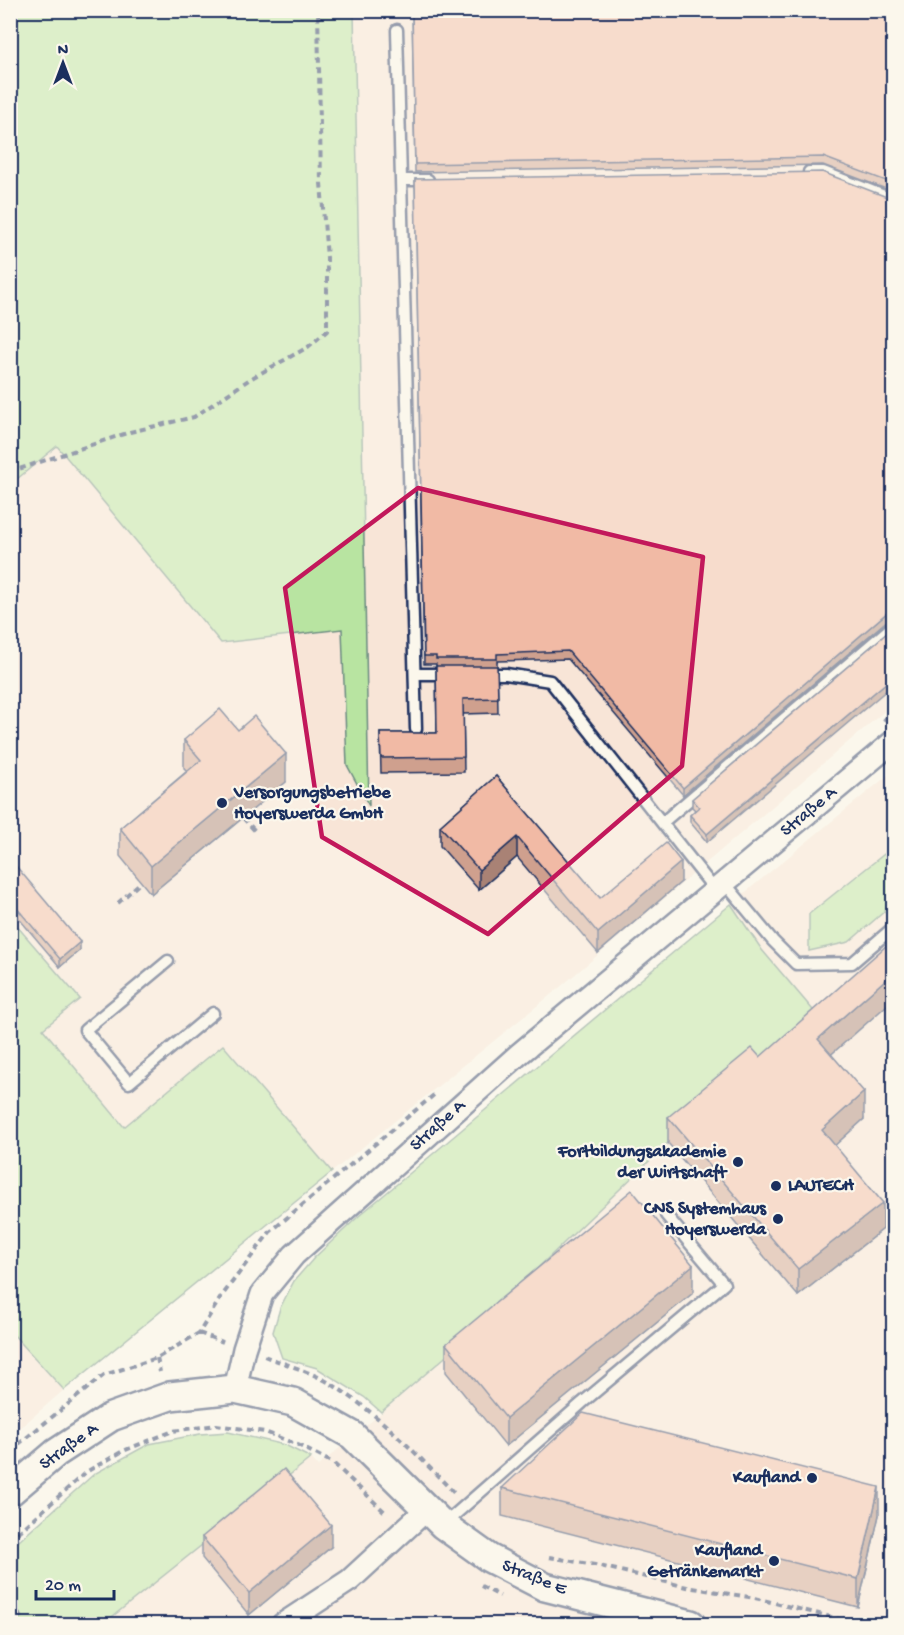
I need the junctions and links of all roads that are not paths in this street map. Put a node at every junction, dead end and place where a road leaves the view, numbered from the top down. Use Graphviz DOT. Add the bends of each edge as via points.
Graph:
graph roads {
  1 [pos="397,30"];
  2 [pos="800,172"];
  3 [pos="401,180"];
  4 [pos="436,180"];
  5 [pos="894,200"];
  6 [pos="894,625"];
  7 [pos="415,674"];
  8 [pos="416,729"];
  9 [pos="894,741"];
  10 [pos="662,823"];
  11 [pos="719,886"];
  12 [pos="894,927"];
  13 [pos="168,961"];
  14 [pos="213,1013"];
  15 [pos="666,1215"];
  16 [pos="235,1389"];
  17 [pos="10,1492"];
  18 [pos="434,1517"];
  19 [pos="283,1624"];
  20 [pos="691,1624"];
  1 -- 3 [label="lane"];
  2 -- 5 [label="lane" via="823,172"];
  3 -- 4 [label="lane"];
  3 -- 7 [label="lane"];
  6 -- 10 [label="lane"];
  7 -- 8 [label="lane"];
  7 -- 10 [label="lane" via="506,674 550,681"];
  9 -- 11 [label="street, Straße A"];
  10 -- 11 [label="lane"];
  11 -- 12 [label="lane" via="796,964 852,963"];
  11 -- 16 [label="street, Straße A" via="518,1055 294,1255 262,1294"];
  13 -- 14 [label="lane" via="85,1030 129,1083"];
  15 -- 18 [label="lane" via="724,1284 465,1505"];
  16 -- 17 [label="street, Straße A" via="170,1396 111,1417 56,1453"];
  16 -- 18 [label="street, Straße E" via="293,1402 352,1435"];
  18 -- 19 [label="street" via="403,1531 350,1580"];
  18 -- 20 [label="street, Straße E" via="489,1558 545,1587"];
}
